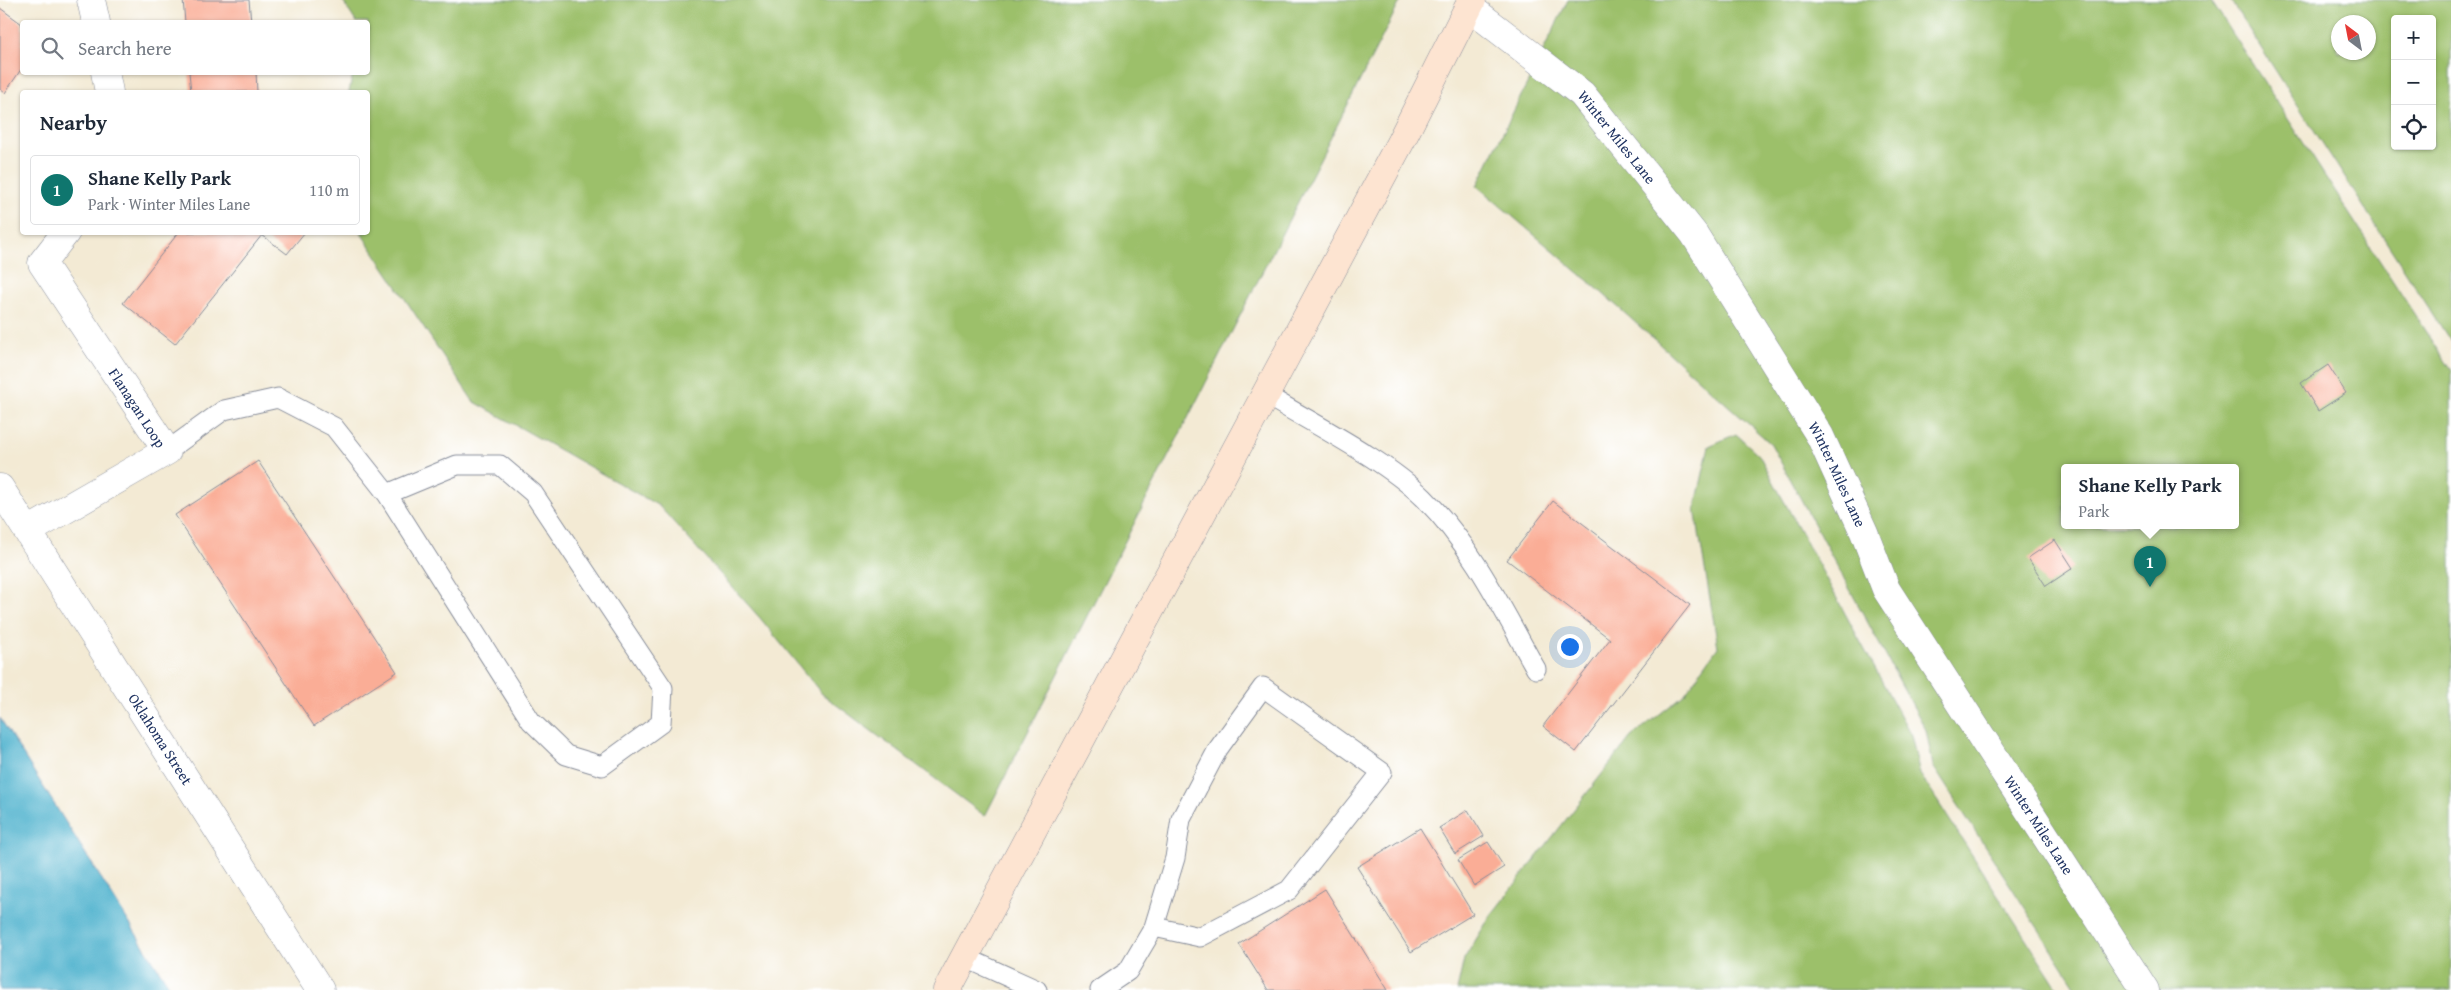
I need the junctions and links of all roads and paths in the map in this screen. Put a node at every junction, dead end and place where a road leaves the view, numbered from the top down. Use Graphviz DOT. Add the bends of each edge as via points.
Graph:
graph roads {
  1 [pos="91,0"];
  2 [pos="1471,3"];
  3 [pos="96,20"];
  4 [pos="106,75"];
  5 [pos="109,90"];
  6 [pos="64,235"];
  7 [pos="1266,395"];
  8 [pos="167,451"];
  9 [pos="0,488"];
  10 [pos="387,494"];
  11 [pos="28,532"];
  12 [pos="1536,669"];
  13 [pos="1154,927"];
  14 [pos="964,957"];
  15 [pos="320,990"];
  16 [pos="947,990"];
  17 [pos="1037,990"];
  18 [pos="1100,990"];
  19 [pos="2145,990"];
  1 -- 3 [label="street"];
  2 -- 7 [label="main road"];
  2 -- 19 [label="street, Winter Miles Lane" via="1582,94 1694,234 1820,436 1886,589"];
  4 -- 5 [label="street"];
  6 -- 8 [label="street, Flanagan Loop" via="42,263"];
  7 -- 12 [label="lane" via="1377,462 1424,498 1472,555"];
  7 -- 14 [label="main road"];
  8 -- 10 [label="lane" via="224,410 278,398 334,427"];
  8 -- 11 [label="street, Flanagan Loop"];
  9 -- 11 [label="street, Oklahoma Street"];
  10 -- 10 [label="lane" via="457,465 500,465 533,494 663,688 661,723 602,766 566,756 531,721"];
  11 -- 15 [label="street, Oklahoma Street"];
  13 -- 13 [label="lane" via="1175,858 1181,819 1218,749 1263,688 1382,772 1289,890 1200,937"];
  13 -- 18 [label="lane" via="1128,971"];
  14 -- 16 [label="main road"];
  14 -- 17 [label="lane"];
}
